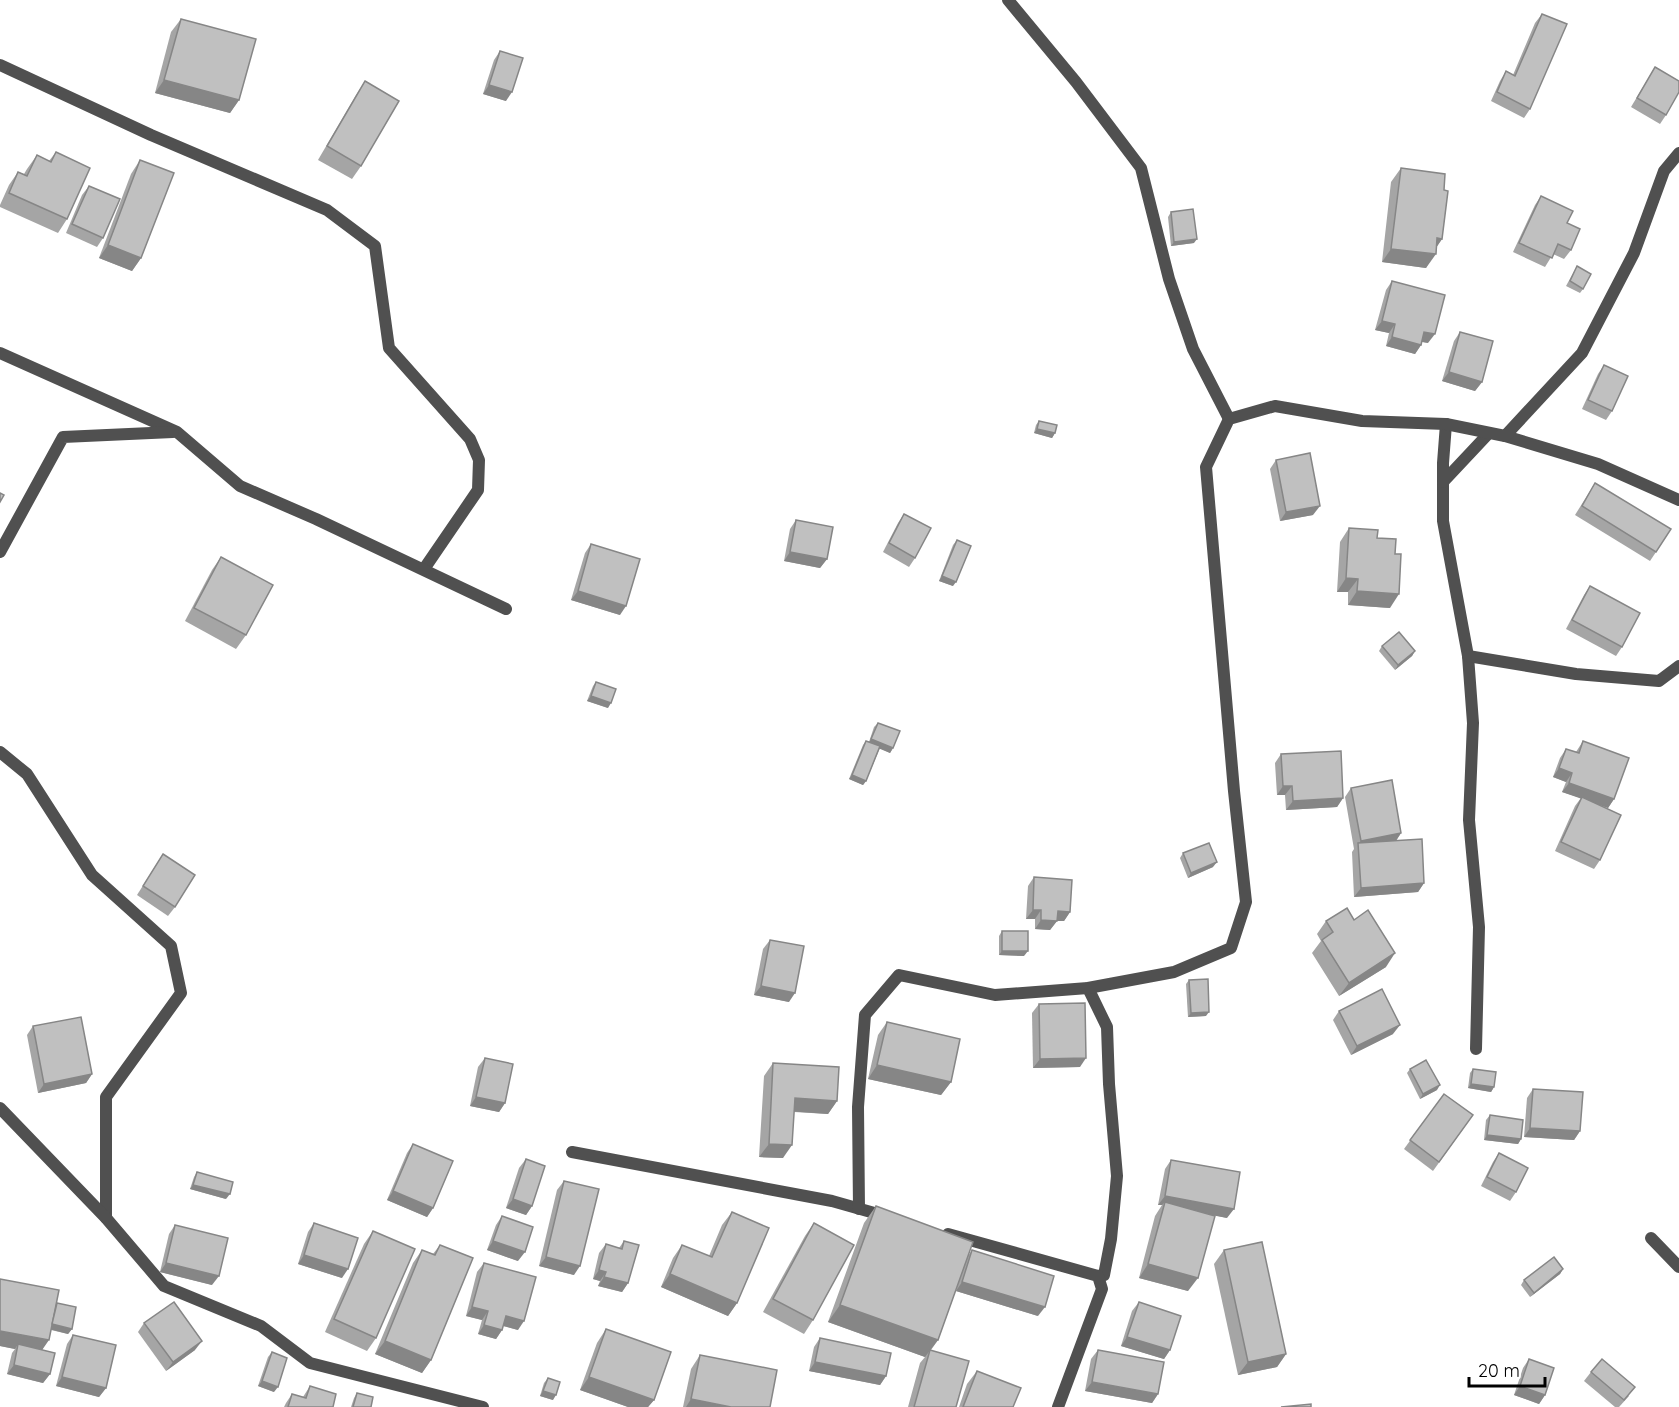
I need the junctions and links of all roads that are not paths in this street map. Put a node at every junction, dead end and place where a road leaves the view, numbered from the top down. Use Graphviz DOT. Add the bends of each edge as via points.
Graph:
graph roads {
  1 [pos="1008,0"];
  2 [pos="0,64"];
  3 [pos="1679,153"];
  4 [pos="0,353"];
  5 [pos="1229,418"];
  6 [pos="1446,424"];
  7 [pos="177,432"];
  8 [pos="1489,433"];
  9 [pos="1505,436"];
  10 [pos="1443,482"];
  11 [pos="1679,500"];
  12 [pos="0,552"];
  13 [pos="424,569"];
  14 [pos="506,609"];
  15 [pos="1468,656"];
  16 [pos="1679,666"];
  17 [pos="0,752"];
  18 [pos="1088,988"];
  19 [pos="1476,1049"];
  20 [pos="0,1108"];
  21 [pos="572,1152"];
  22 [pos="860,1209"];
  23 [pos="106,1218"];
  24 [pos="893,1218"];
  25 [pos="939,1231"];
  26 [pos="1651,1238"];
  27 [pos="1679,1267"];
  28 [pos="1098,1276"];
  29 [pos="483,1407"];
  30 [pos="1058,1407"];
  1 -- 5 [label="street" via="1141,168 1169,279 1193,349"];
  2 -- 13 [label="street" via="151,135 327,210 375,246 389,348 470,439 480,460 478,490"];
  3 -- 9 [label="street" via="1664,171 1634,253 1582,353"];
  4 -- 7 [label="street"];
  5 -- 6 [label="street" via="1275,406 1362,421"];
  5 -- 18 [label="street" via="1206,467 1246,902 1231,948 1174,972"];
  6 -- 8 [label="street"];
  6 -- 10 [label="street"];
  7 -- 12 [label="street" via="63,437"];
  7 -- 13 [label="street" via="240,486"];
  8 -- 9 [label="street"];
  8 -- 10 [label="street"];
  9 -- 11 [label="street" via="1598,464"];
  10 -- 15 [label="street" via="1443,521"];
  13 -- 14 [label="street"];
  15 -- 16 [label="street" via="1576,674 1659,681"];
  15 -- 19 [label="street" via="1473,723 1469,820 1479,927"];
  17 -- 23 [label="street" via="27,774 92,875 171,946 181,993 106,1097"];
  18 -- 22 [label="street" via="995,995 899,975 865,1015 858,1107"];
  18 -- 28 [label="street" via="1107,1027 1117,1176 1111,1239 1104,1275"];
  20 -- 23 [label="street"];
  21 -- 22 [label="street"];
  22 -- 24 [label="street"];
  23 -- 29 [label="street" via="164,1286 261,1326 310,1363"];
  25 -- 28 [label="street"];
  26 -- 27 [label="street"];
  28 -- 30 [label="street" via="1102,1289"];
}
